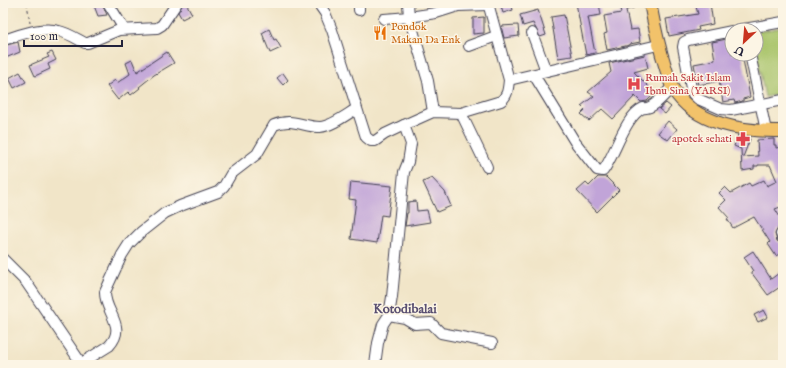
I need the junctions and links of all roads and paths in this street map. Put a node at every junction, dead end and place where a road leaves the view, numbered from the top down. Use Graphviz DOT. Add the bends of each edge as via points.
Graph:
graph roads {
  1 [pos="27,3"];
  2 [pos="108,3"];
  3 [pos="177,3"];
  4 [pos="318,3"];
  5 [pos="408,3"];
  6 [pos="650,3"];
  7 [pos="488,4"];
  8 [pos="409,17"];
  9 [pos="384,19"];
  10 [pos="783,22"];
  11 [pos="764,26"];
  12 [pos="124,29"];
  13 [pos="32,32"];
  14 [pos="532,33"];
  15 [pos="724,33"];
  16 [pos="496,36"];
  17 [pos="3,40"];
  18 [pos="658,45"];
  19 [pos="469,46"];
  20 [pos="752,62"];
  21 [pos="546,71"];
  22 [pos="534,75"];
  23 [pos="509,80"];
  24 [pos="672,87"];
  25 [pos="783,100"];
  26 [pos="761,104"];
  27 [pos="356,109"];
  28 [pos="433,112"];
  29 [pos="462,113"];
  30 [pos="404,125"];
  31 [pos="766,131"];
  32 [pos="783,131"];
  33 [pos="487,167"];
  34 [pos="3,259"];
  35 [pos="389,315"];
  36 [pos="492,343"];
  37 [pos="80,364"];
  38 [pos="375,365"];
  1 -- 13 [label="path"];
  2 -- 12 [label="street"];
  3 -- 12 [label="street" via="162,25 157,28"];
  4 -- 27 [label="street" via="332,30"];
  5 -- 8 [label="street"];
  6 -- 18 [label="main road"];
  7 -- 8 [label="street" via="458,6 436,13"];
  7 -- 16 [label="street"];
  8 -- 9 [label="street"];
  8 -- 28 [label="street" via="428,81"];
  10 -- 11 [label="street"];
  12 -- 13 [label="street" via="85,43 61,31"];
  13 -- 17 [label="street"];
  14 -- 21 [label="street"];
  15 -- 26 [label="street" via="684,42 693,94 721,109 731,110"];
  16 -- 19 [label="street"];
  16 -- 23 [label="street"];
  18 -- 21 [label="street"];
  18 -- 24 [label="main road"];
  20 -- 26 [label="street"];
  21 -- 22 [label="street"];
  22 -- 23 [label="street"];
  22 -- 24 [label="street" via="575,142 599,171 603,171 609,162 622,134 638,110 652,107"];
  23 -- 29 [label="street" via="508,91 501,101"];
  24 -- 31 [label="main road" via="690,109 722,123"];
  25 -- 26 [label="street"];
  26 -- 31 [label="street"];
  27 -- 30 [label="street" via="366,137 371,141"];
  27 -- 37 [label="street" via="320,127 288,121 274,125 257,154 231,174 218,192 170,211 141,232 122,255 105,292 117,328 113,342"];
  28 -- 29 [label="street"];
  28 -- 30 [label="street"];
  29 -- 33 [label="street"];
  30 -- 35 [label="street" via="411,144 404,172"];
  31 -- 32 [label="main road"];
  34 -- 37 [label="street" via="26,282"];
  35 -- 36 [label="street" via="405,318 415,324 431,323 441,333"];
  35 -- 38 [label="street" via="383,324"];
}
